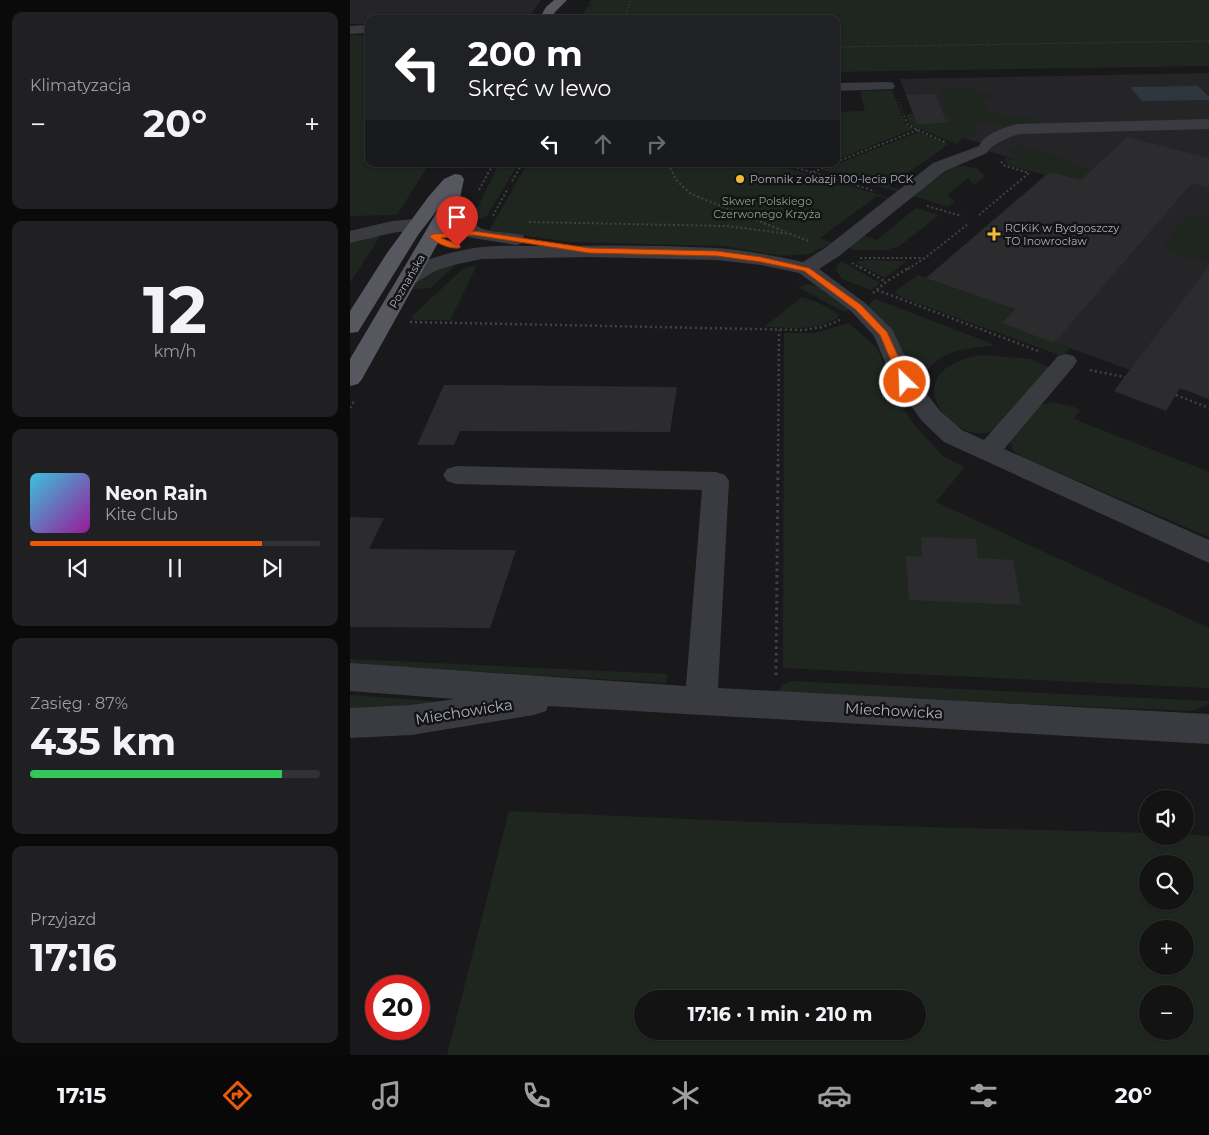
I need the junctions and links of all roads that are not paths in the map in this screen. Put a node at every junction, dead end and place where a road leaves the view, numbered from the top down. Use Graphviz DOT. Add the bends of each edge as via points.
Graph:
graph roads {
  1 [pos="561,0"];
  2 [pos="565,0"];
  3 [pos="547,15"];
  4 [pos="562,15"];
  5 [pos="350,30"];
  6 [pos="365,30"];
  7 [pos="888,86"];
  8 [pos="840,87"];
  9 [pos="1209,124"];
  10 [pos="460,171"];
  11 [pos="450,207"];
  12 [pos="412,230"];
  13 [pos="474,233"];
  14 [pos="433,236"];
  15 [pos="350,237"];
  16 [pos="589,251"];
  17 [pos="482,253"];
  18 [pos="806,269"];
  19 [pos="408,278"];
  20 [pos="350,328"];
  21 [pos="1066,361"];
  22 [pos="350,379"];
  23 [pos="987,452"];
  24 [pos="456,475"];
  25 [pos="1209,552"];
  26 [pos="350,676"];
  27 [pos="578,694"];
  28 [pos="701,700"];
  29 [pos="350,723"];
  30 [pos="1209,728"];
  1 -- 3 [label="main road"];
  2 -- 4 [label="main road"];
  5 -- 6 [label="street"];
  7 -- 8 [label="street"];
  9 -- 18 [label="street" via="1017,129 1000,135 987,150 940,167"];
  10 -- 11 [label="main road, Poznańska"];
  10 -- 12 [label="main road, Poznańska"];
  11 -- 13 [label="street"];
  11 -- 14 [label="main road, Poznańska"];
  12 -- 14 [label="street"];
  12 -- 15 [label="street" via="392,227"];
  12 -- 20 [label="main road, Poznańska"];
  13 -- 14 [label="street"];
  13 -- 16 [label="street"];
  14 -- 17 [label="street" via="443,243"];
  14 -- 19 [label="main road, Poznańska"];
  16 -- 17 [label="street"];
  16 -- 18 [label="street" via="717,254"];
  17 -- 19 [label="street" via="448,260"];
  18 -- 23 [label="street" via="858,307 884,334 905,382 931,416 954,436"];
  19 -- 22 [label="main road, Poznańska"];
  21 -- 23 [label="street"];
  23 -- 25 [label="street"];
  24 -- 28 [label="street" via="716,482"];
  26 -- 27 [label="street, Miechowicka"];
  27 -- 28 [label="street, Miechowicka"];
  27 -- 29 [label="street, Miechowicka" via="412,720"];
  28 -- 30 [label="street, Miechowicka"];
}
